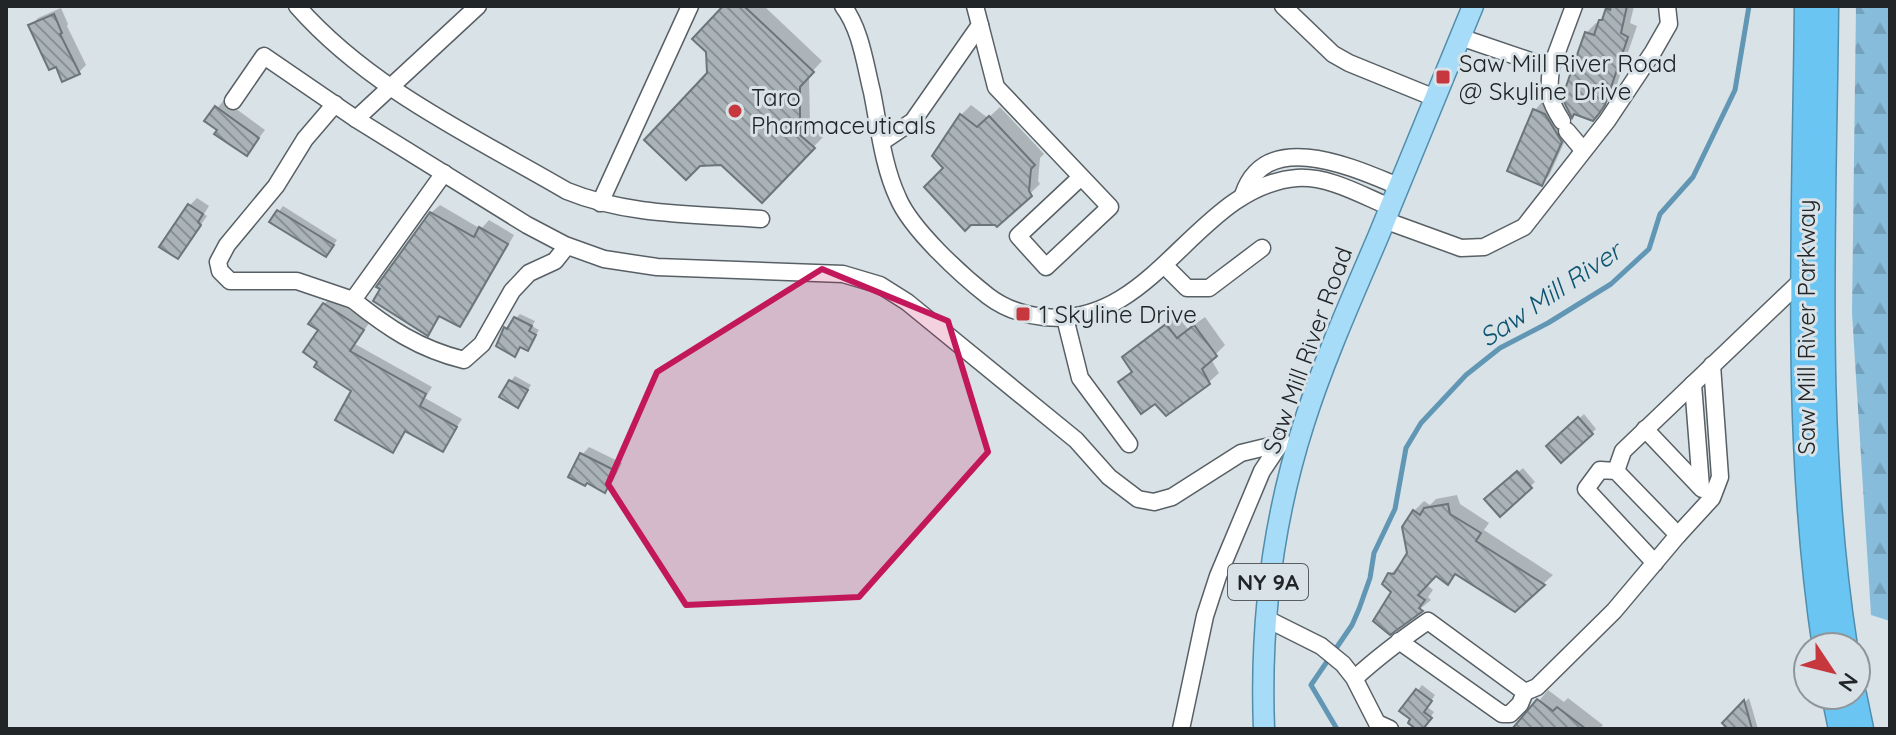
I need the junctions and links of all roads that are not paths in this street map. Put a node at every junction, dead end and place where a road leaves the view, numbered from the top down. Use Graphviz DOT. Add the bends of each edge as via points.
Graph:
graph roads {
  1 [pos="297,6"];
  2 [pos="478,6"];
  3 [pos="690,6"];
  4 [pos="843,6"];
  5 [pos="975,6"];
  6 [pos="1283,6"];
  7 [pos="1473,6"];
  8 [pos="1574,6"];
  9 [pos="1667,6"];
  10 [pos="1807,6"];
  11 [pos="1826,6"];
  12 [pos="980,25"];
  13 [pos="1460,37"];
  14 [pos="1551,68"];
  15 [pos="389,88"];
  16 [pos="1435,98"];
  17 [pos="233,101"];
  18 [pos="335,104"];
  19 [pos="356,119"];
  20 [pos="882,142"];
  21 [pos="1583,150"];
  22 [pos="444,173"];
  23 [pos="1081,177"];
  24 [pos="1398,186"];
  25 [pos="1243,195"];
  26 [pos="600,203"];
  27 [pos="1387,213"];
  28 [pos="761,219"];
  29 [pos="567,246"];
  30 [pos="1262,248"];
  31 [pos="1164,265"];
  32 [pos="1804,278"];
  33 [pos="353,300"];
  34 [pos="1065,318"];
  35 [pos="1712,365"];
  36 [pos="1693,384"];
  37 [pos="1645,429"];
  38 [pos="1299,439"];
  39 [pos="1129,444"];
  40 [pos="1278,444"];
  41 [pos="1616,471"];
  42 [pos="1707,493"];
  43 [pos="1678,535"];
  44 [pos="1655,563"];
  45 [pos="1265,618"];
  46 [pos="1823,631"];
  47 [pos="1843,631"];
  48 [pos="1399,641"];
  49 [pos="1355,678"];
  50 [pos="1525,692"];
  51 [pos="1181,729"];
  52 [pos="1264,729"];
  53 [pos="1390,729"];
  1 -- 15 [label="street" via="339,50"];
  2 -- 15 [label="street"];
  3 -- 26 [label="street"];
  4 -- 20 [label="street" via="864,55"];
  5 -- 12 [label="street"];
  6 -- 16 [label="street" via="1333,54"];
  7 -- 13 [label="main road, Saw Mill River Road / NY 9A"];
  8 -- 14 [label="street"];
  9 -- 21 [label="street" via="1669,24 1653,52"];
  10 -- 32 [label="highway, Saw Mill River Parkway"];
  11 -- 47 [label="highway, Saw Mill River Parkway" via="1824,411"];
  12 -- 20 [label="street" via="913,121"];
  12 -- 23 [label="street" via="996,87"];
  13 -- 14 [label="street"];
  13 -- 16 [label="main road, Saw Mill River Road / NY 9A"];
  14 -- 21 [label="street" via="1551,104"];
  15 -- 19 [label="street"];
  15 -- 26 [label="street" via="567,191"];
  16 -- 24 [label="main road, Saw Mill River Road / NY 9A"];
  17 -- 18 [label="street" via="264,56"];
  18 -- 19 [label="street"];
  18 -- 33 [label="street" via="218,262 230,281 297,281"];
  19 -- 22 [label="street"];
  20 -- 34 [label="street" via="901,206 957,267 1010,309"];
  21 -- 27 [label="street" via="1524,227 1484,247 1445,244"];
  22 -- 29 [label="street"];
  22 -- 33 [label="street"];
  23 -- 23 [label="street" via="1110,207 1046,267 1018,236"];
  24 -- 25 [label="street" via="1333,161 1296,158 1256,171"];
  24 -- 27 [label="main road, Saw Mill River Road / NY 9A"];
  25 -- 27 [label="street" via="1309,178 1328,182"];
  25 -- 31 [label="street"];
  26 -- 28 [label="street"];
  27 -- 38 [label="main road, Saw Mill River Road / NY 9A"];
  29 -- 33 [label="street" via="555,261 529,273 512,291 482,344 464,360 433,353"];
  29 -- 40 [label="street" via="604,259 657,267 843,274 880,285 1076,440 1109,477 1138,499 1172,497 1241,453"];
  30 -- 31 [label="street" via="1209,288 1187,288"];
  31 -- 34 [label="street" via="1106,308"];
  32 -- 35 [label="street"];
  32 -- 46 [label="highway, Saw Mill River Parkway" via="1808,503"];
  34 -- 39 [label="street" via="1080,378"];
  35 -- 36 [label="street"];
  35 -- 42 [label="street" via="1720,477"];
  36 -- 37 [label="street"];
  36 -- 42 [label="street"];
  37 -- 41 [label="street" via="1623,451"];
  37 -- 42 [label="street"];
  38 -- 40 [label="street"];
  38 -- 45 [label="main road, Saw Mill River Road / NY 9A" via="1276,532"];
  40 -- 51 [label="street" via="1209,602"];
  41 -- 43 [label="street"];
  41 -- 44 [label="street" via="1600,470 1586,489"];
  42 -- 43 [label="street"];
  43 -- 44 [label="street"];
  44 -- 50 [label="street" via="1614,611 1537,687"];
  45 -- 49 [label="street" via="1321,646"];
  45 -- 52 [label="main road, Saw Mill River Road / NY 9A"];
  48 -- 49 [label="street"];
  48 -- 50 [label="street" via="1428,621"];
  48 -- 50 [label="street" via="1502,714 1510,714"];
  49 -- 53 [label="street" via="1377,723"];
}
